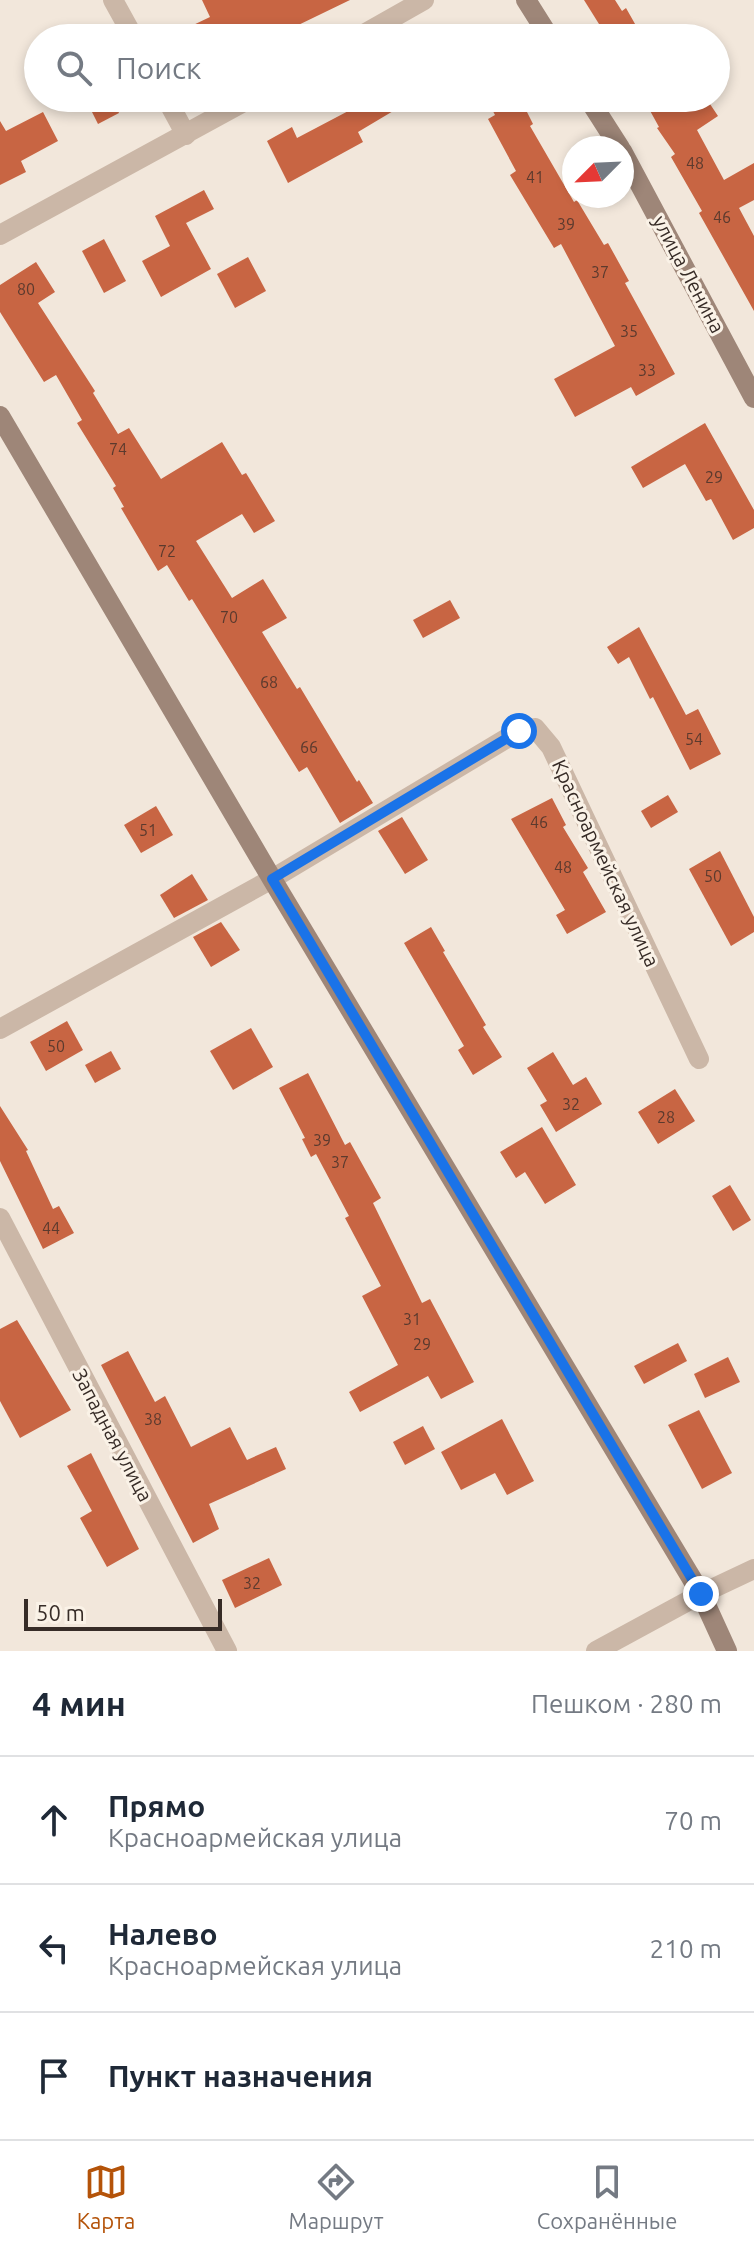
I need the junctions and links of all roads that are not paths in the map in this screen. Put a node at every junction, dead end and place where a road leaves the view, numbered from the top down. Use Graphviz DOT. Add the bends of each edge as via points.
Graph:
graph roads {
  1 [pos="113,0"];
  2 [pos="424,0"];
  3 [pos="526,0"];
  4 [pos="126,24"];
  5 [pos="382,24"];
  6 [pos="541,24"];
  7 [pos="174,112"];
  8 [pos="226,112"];
  9 [pos="597,112"];
  10 [pos="186,135"];
  11 [pos="612,136"];
  12 [pos="634,174"];
  13 [pos="0,235"];
  14 [pos="754,398"];
  15 [pos="0,416"];
  16 [pos="272,879"];
  17 [pos="0,1029"];
  18 [pos="699,1059"];
  19 [pos="0,1218"];
  20 [pos="754,1569"];
  21 [pos="701,1594"];
  22 [pos="227,1651"];
  23 [pos="596,1651"];
  24 [pos="727,1651"];
  1 -- 4 [label="street"];
  2 -- 5 [label="street"];
  3 -- 6 [label="street"];
  7 -- 10 [label="street"];
  8 -- 10 [label="street"];
  9 -- 11 [label="street, улица Ленина"];
  10 -- 13 [label="street"];
  12 -- 14 [label="street, улица Ленина"];
  15 -- 16 [label="street"];
  16 -- 17 [label="street"];
  16 -- 18 [label="street, Красноармейская улица" via="519,731 535,728 551,747"];
  16 -- 21 [label="street"];
  19 -- 22 [label="street, Западная улица"];
  20 -- 21 [label="street"];
  21 -- 23 [label="street"];
  21 -- 24 [label="street"];
}
